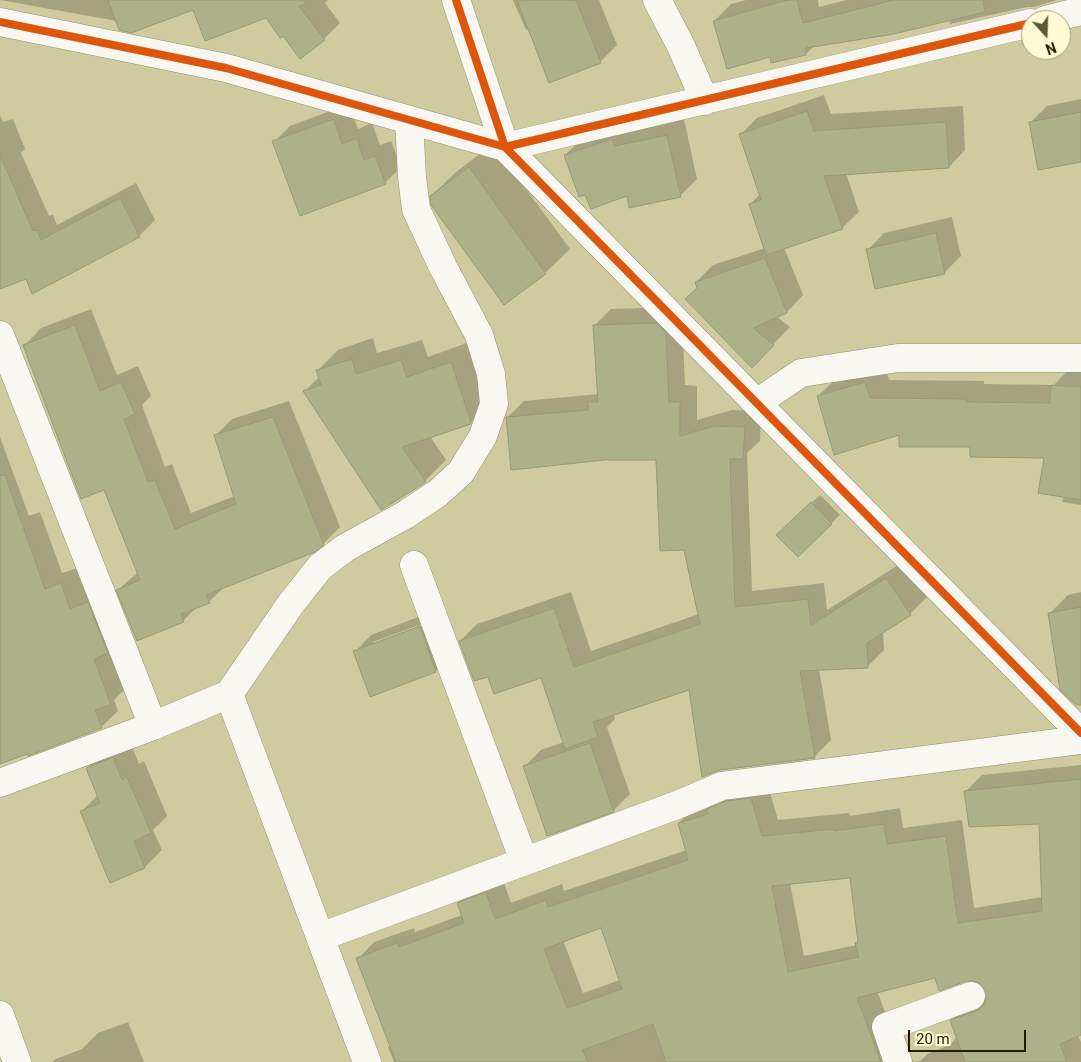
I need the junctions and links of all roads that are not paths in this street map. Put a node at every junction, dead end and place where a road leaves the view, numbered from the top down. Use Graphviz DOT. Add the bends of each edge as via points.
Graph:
graph roads {
  1 [pos="456,0"];
  2 [pos="657,0"];
  3 [pos="0,22"];
  4 [pos="1021,26"];
  5 [pos="706,100"];
  6 [pos="409,120"];
  7 [pos="505,147"];
  8 [pos="0,335"];
  9 [pos="1081,358"];
  10 [pos="758,402"];
  11 [pos="414,565"];
  12 [pos="229,694"];
  13 [pos="153,726"];
  14 [pos="1081,733"];
  15 [pos="1081,740"];
  16 [pos="0,783"];
  17 [pos="524,861"];
  18 [pos="320,937"];
  19 [pos="971,996"];
  20 [pos="0,1015"];
  21 [pos="17,1062"];
  22 [pos="367,1062"];
  23 [pos="898,1062"];
  1 -- 7 [label="street"];
  2 -- 5 [label="street"];
  3 -- 6 [label="street" via="226,68"];
  4 -- 5 [label="street"];
  5 -- 7 [label="street"];
  6 -- 7 [label="street"];
  6 -- 12 [label="street" via="416,209 479,336 491,374 494,404 483,436 461,472 438,493 345,548 320,567"];
  7 -- 10 [label="street"];
  8 -- 13 [label="street"];
  9 -- 10 [label="street" via="898,358 801,373"];
  10 -- 14 [label="street"];
  11 -- 17 [label="street"];
  12 -- 13 [label="street"];
  12 -- 18 [label="street"];
  13 -- 16 [label="street"];
  15 -- 17 [label="street" via="722,786"];
  17 -- 18 [label="street"];
  18 -- 22 [label="street"];
  19 -- 23 [label="street" via="886,1027"];
  20 -- 21 [label="street"];
}
